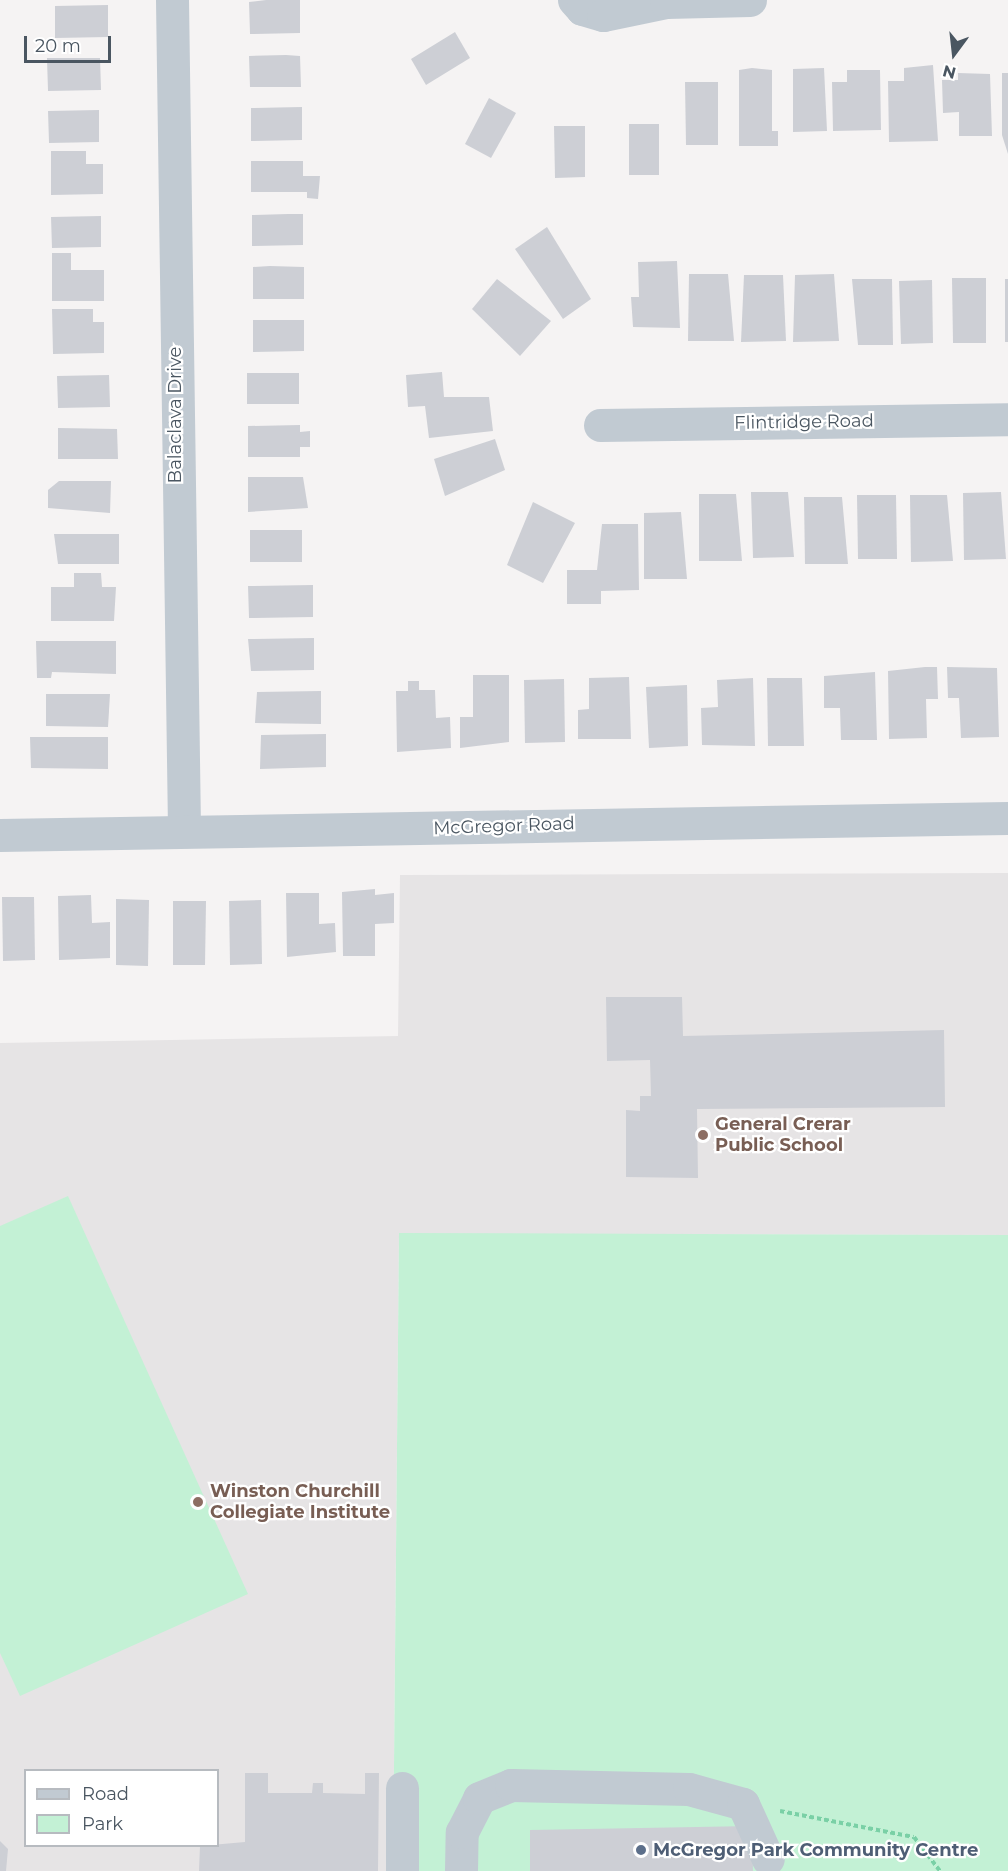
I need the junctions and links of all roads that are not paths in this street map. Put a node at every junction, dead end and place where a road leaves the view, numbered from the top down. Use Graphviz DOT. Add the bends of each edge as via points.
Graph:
graph roads {
  1 [pos="172,0"];
  2 [pos="574,0"];
  3 [pos="750,0"];
  4 [pos="1008,419"];
  5 [pos="600,425"];
  6 [pos="1008,818"];
  7 [pos="184,830"];
  8 [pos="0,835"];
  9 [pos="402,1788"];
  10 [pos="768,1859"];
  11 [pos="402,1871"];
  12 [pos="461,1871"];
  1 -- 7 [label="street, Balaclava Drive"];
  2 -- 3 [label="street" via="582,9 603,15 666,2"];
  4 -- 5 [label="street, Flintridge Road"];
  6 -- 7 [label="street, McGregor Road"];
  7 -- 8 [label="street, McGregor Road"];
  9 -- 11 [label="street"];
  10 -- 12 [label="street" via="743,1804 689,1789 511,1785 479,1798 462,1832"];
}
